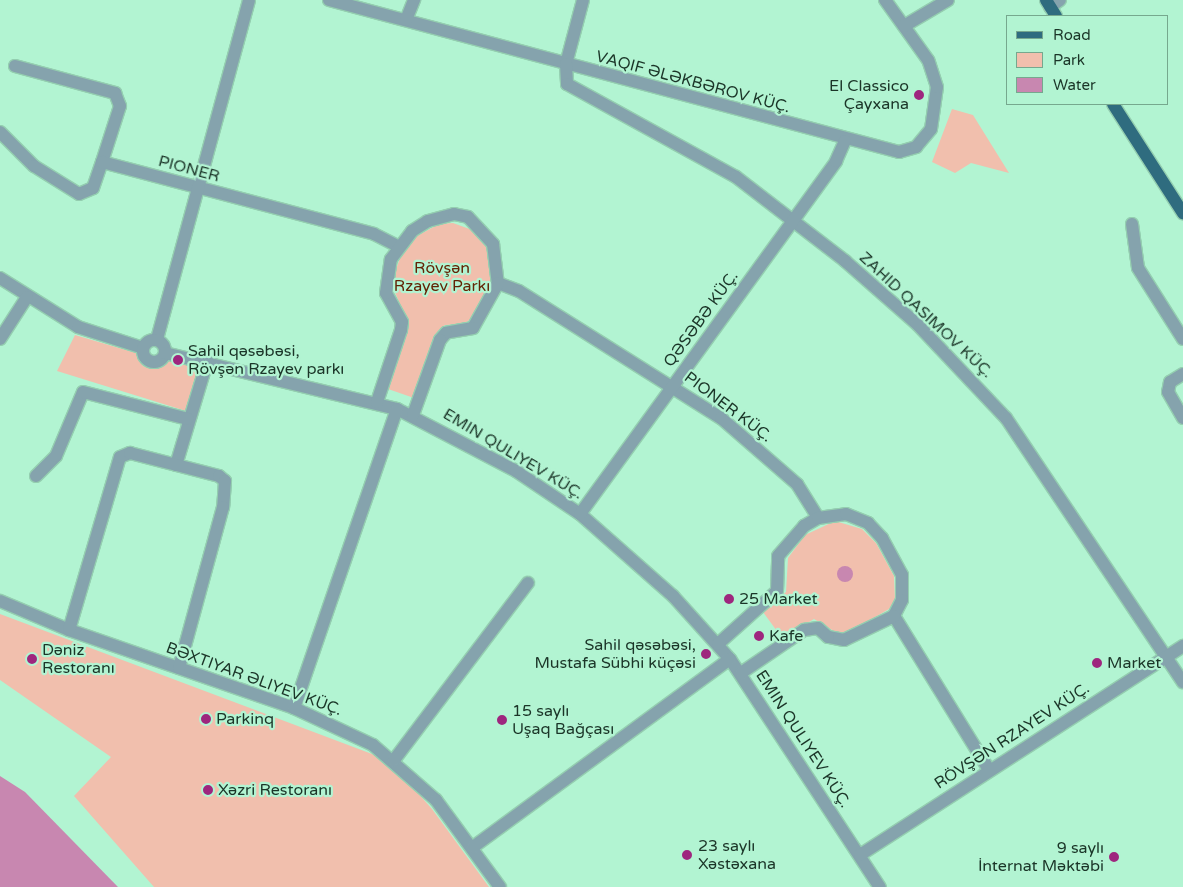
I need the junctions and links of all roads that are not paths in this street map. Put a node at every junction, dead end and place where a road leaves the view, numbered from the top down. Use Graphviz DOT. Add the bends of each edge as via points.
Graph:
graph roads {
  1 [pos="249,0"];
  2 [pos="329,0"];
  3 [pos="414,0"];
  4 [pos="582,0"];
  5 [pos="885,0"];
  6 [pos="948,0"];
  7 [pos="406,20"];
  8 [pos="904,26"];
  9 [pos="566,64"];
  10 [pos="15,66"];
  11 [pos="1113,105"];
  12 [pos="1,137"];
  13 [pos="845,141"];
  14 [pos="102,162"];
  15 [pos="199,189"];
  16 [pos="1183,213"];
  17 [pos="793,220"];
  18 [pos="1132,224"];
  19 [pos="398,246"];
  20 [pos="0,278"];
  21 [pos="498,283"];
  22 [pos="27,297"];
  23 [pos="0,339"];
  24 [pos="1183,339"];
  25 [pos="157,340"];
  26 [pos="143,348"];
  27 [pos="166,353"];
  28 [pos="207,362"];
  29 [pos="1183,374"];
  30 [pos="672,385"];
  31 [pos="377,402"];
  32 [pos="397,409"];
  33 [pos="413,415"];
  34 [pos="1183,418"];
  35 [pos="188,419"];
  36 [pos="176,465"];
  37 [pos="36,476"];
  38 [pos="580,514"];
  39 [pos="818,518"];
  40 [pos="528,583"];
  41 [pos="0,601"];
  42 [pos="894,616"];
  43 [pos="69,630"];
  44 [pos="718,644"];
  45 [pos="1183,646"];
  46 [pos="1167,656"];
  47 [pos="730,659"];
  48 [pos="179,668"];
  49 [pos="741,673"];
  50 [pos="1183,682"];
  51 [pos="294,708"];
  52 [pos="394,760"];
  53 [pos="989,770"];
  54 [pos="473,847"];
  55 [pos="860,854"];
  56 [pos="500,887"];
  57 [pos="880,887"];
  1 -- 15 [label="street"];
  2 -- 7 [label="street, VAQIF ƏLƏKBƏROV KÜÇ."];
  3 -- 7 [label="street"];
  4 -- 9 [label="street"];
  5 -- 8 [label="street, VAQIF ƏLƏKBƏROV KÜÇ."];
  6 -- 8 [label="street"];
  7 -- 9 [label="street, VAQIF ƏLƏKBƏROV KÜÇ."];
  8 -- 13 [label="street, VAQIF ƏLƏKBƏROV KÜÇ." via="935,74 938,104 931,129 916,147 899,152"];
  9 -- 13 [label="street, VAQIF ƏLƏKBƏROV KÜÇ."];
  9 -- 17 [label="street" via="567,84 576,91 713,164"];
  10 -- 14 [label="street" via="115,93 120,106"];
  11 -- 16 [label="main road"];
  12 -- 14 [label="street" via="34,166 79,194 93,188"];
  13 -- 17 [label="street, QƏSƏBƏ KÜÇ."];
  14 -- 15 [label="street, PIONER"];
  15 -- 19 [label="street, PIONER" via="374,234"];
  15 -- 25 [label="street"];
  17 -- 30 [label="street, QƏSƏBƏ KÜÇ."];
  17 -- 46 [label="street" via="917,324 985,392 1034,456"];
  18 -- 24 [label="street" via="1138,268"];
  19 -- 21 [label="street" via="428,221 454,214 468,217 493,244"];
  19 -- 31 [label="street" via="386,282 401,330"];
  20 -- 22 [label="street"];
  21 -- 30 [label="street, PIONER KÜÇ." via="519,290"];
  21 -- 33 [label="street" via="473,328 446,333 440,340"];
  22 -- 23 [label="street"];
  22 -- 26 [label="street" via="94,334"];
  25 -- 26 [label="street"];
  25 -- 27 [label="street"];
  26 -- 27 [label="street, EMIN QULIYEV KÜÇ." via="152,362"];
  27 -- 28 [label="street, EMIN QULIYEV KÜÇ."];
  28 -- 31 [label="street, EMIN QULIYEV KÜÇ."];
  28 -- 35 [label="street"];
  29 -- 34 [label="street" via="1170,382 1168,392"];
  30 -- 38 [label="street, QƏSƏBƏ KÜÇ."];
  30 -- 39 [label="street, PIONER KÜÇ." via="721,418 791,478"];
  31 -- 32 [label="street, EMIN QULIYEV KÜÇ."];
  32 -- 33 [label="street, EMIN QULIYEV KÜÇ."];
  32 -- 51 [label="street"];
  33 -- 38 [label="street, EMIN QULIYEV KÜÇ." via="516,471"];
  35 -- 36 [label="street"];
  35 -- 37 [label="street" via="83,392 56,456"];
  36 -- 43 [label="street" via="130,452 120,457"];
  36 -- 48 [label="street" via="219,476 225,488"];
  38 -- 44 [label="street, EMIN QULIYEV KÜÇ." via="651,575"];
  39 -- 42 [label="street" via="858,517 882,538 902,574 902,600"];
  39 -- 44 [label="street" via="782,547 778,556 780,583 771,600"];
  40 -- 52 [label="street"];
  41 -- 43 [label="street, BƏXTIYAR ƏLIYEV KÜÇ."];
  42 -- 49 [label="street" via="844,640 828,638 818,628 804,630"];
  42 -- 53 [label="street"];
  43 -- 48 [label="street, BƏXTIYAR ƏLIYEV KÜÇ."];
  44 -- 47 [label="street, EMIN QULIYEV KÜÇ."];
  45 -- 46 [label="street, RÖVŞƏN RZAYEV KÜÇ."];
  46 -- 50 [label="street"];
  46 -- 53 [label="street, RÖVŞƏN RZAYEV KÜÇ."];
  47 -- 49 [label="street, EMIN QULIYEV KÜÇ."];
  47 -- 54 [label="street"];
  48 -- 51 [label="street, BƏXTIYAR ƏLIYEV KÜÇ."];
  49 -- 55 [label="street, EMIN QULIYEV KÜÇ."];
  51 -- 52 [label="street, BƏXTIYAR ƏLIYEV KÜÇ." via="350,732"];
  52 -- 54 [label="street, BƏXTIYAR ƏLIYEV KÜÇ." via="436,800"];
  53 -- 55 [label="street, RÖVŞƏN RZAYEV KÜÇ."];
  54 -- 56 [label="street, BƏXTIYAR ƏLIYEV KÜÇ."];
  55 -- 57 [label="street, EMIN QULIYEV KÜÇ."];
}
